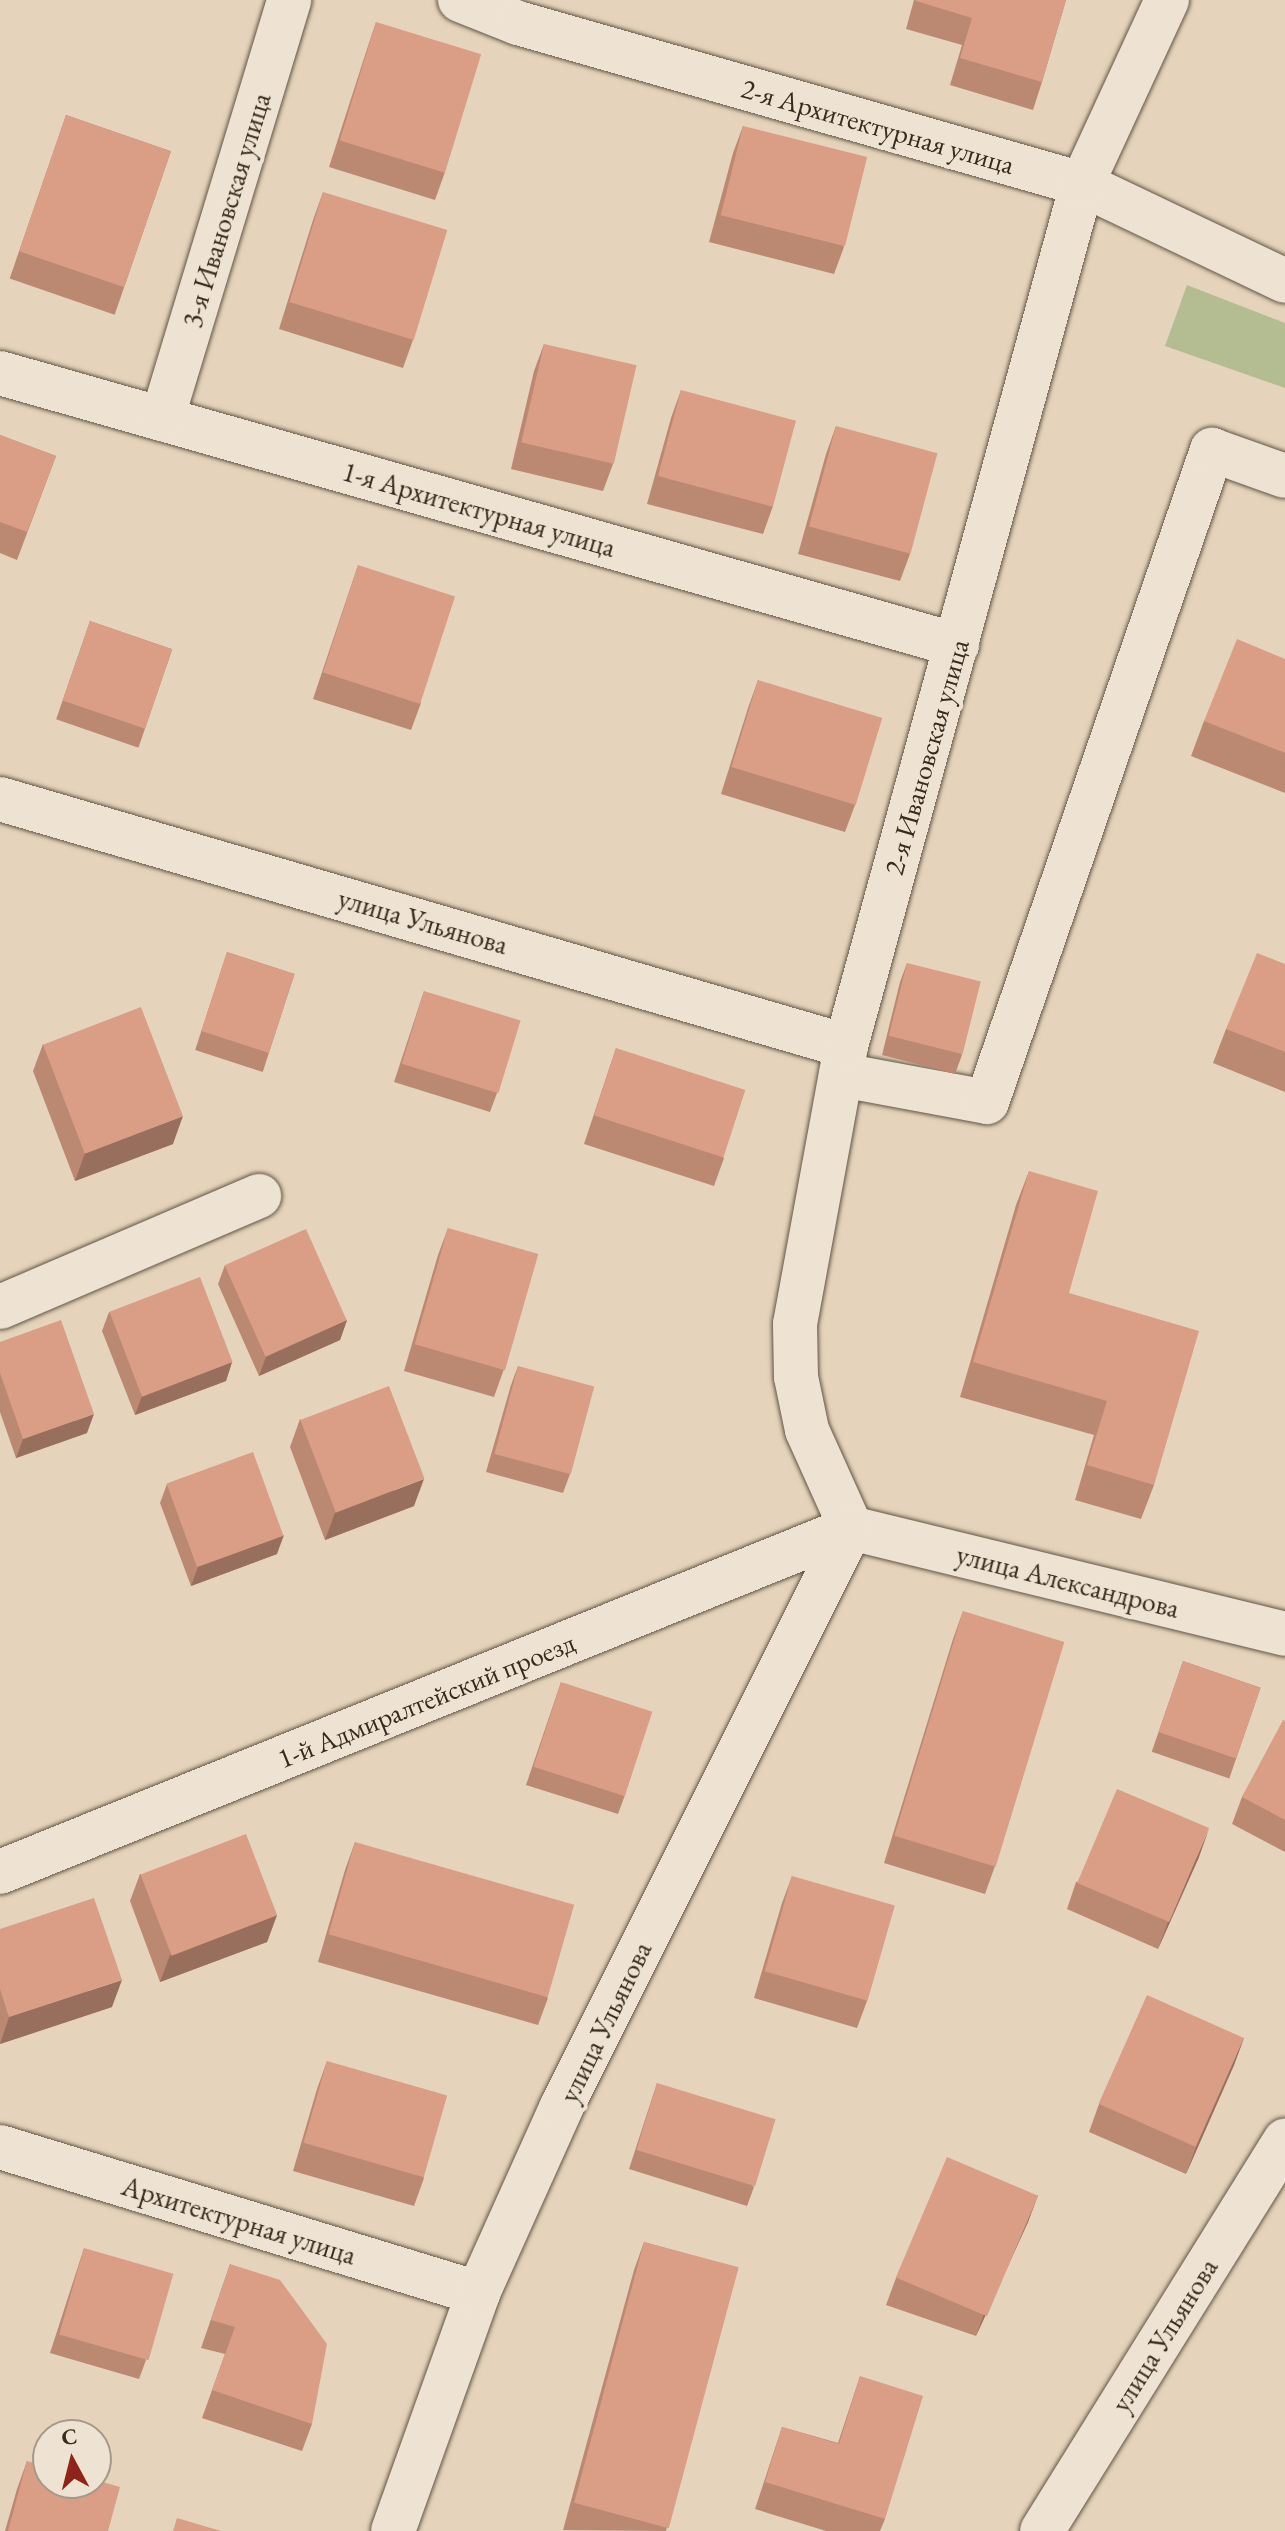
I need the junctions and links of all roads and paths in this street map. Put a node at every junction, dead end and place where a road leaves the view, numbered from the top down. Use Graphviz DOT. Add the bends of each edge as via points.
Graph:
graph roads {
  1 [pos="289,0"];
  2 [pos="460,0"];
  3 [pos="1167,0"];
  4 [pos="1082,184"];
  5 [pos="1285,281"];
  6 [pos="0,373"];
  7 [pos="162,419"];
  8 [pos="1285,476"];
  9 [pos="957,645"];
  10 [pos="0,799"];
  11 [pos="843,1061"];
  12 [pos="259,1196"];
  13 [pos="0,1307"];
  14 [pos="851,1528"];
  15 [pos="1285,1634"];
  16 [pos="0,1872"];
  17 [pos="1285,2140"];
  18 [pos="0,2147"];
  19 [pos="478,2293"];
  20 [pos="393,2531"];
  21 [pos="1042,2531"];
  1 -- 7 [label="street, 3-я Ивановская улица"];
  2 -- 4 [label="street, 2-я Архитектурная улица" via="518,23"];
  3 -- 4 [label="street, 2-я Ивановская улица"];
  4 -- 5 [label="street, 2-я Архитектурная улица"];
  4 -- 9 [label="street, 2-я Ивановская улица"];
  6 -- 7 [label="street, 1-я Архитектурная улица"];
  7 -- 9 [label="street, 1-я Архитектурная улица"];
  8 -- 11 [label="street, улица Ульянова" via="1212,450 987,1102"];
  9 -- 11 [label="street, 2-я Ивановская улица"];
  10 -- 11 [label="street, улица Ульянова"];
  11 -- 14 [label="street, 2-я Ивановская улица" via="795,1324 796,1377 807,1430"];
  12 -- 13 [label="street"];
  14 -- 15 [label="street, улица Александрова"];
  14 -- 16 [label="street, 1-й Адмиралтейский проезд"];
  14 -- 19 [label="street, улица Ульянова" via="561,2108"];
  17 -- 21 [label="street, улица Ульянова"];
  18 -- 19 [label="street, Архитектурная улица"];
  19 -- 20 [label="street, улица Ульянова"];
}
